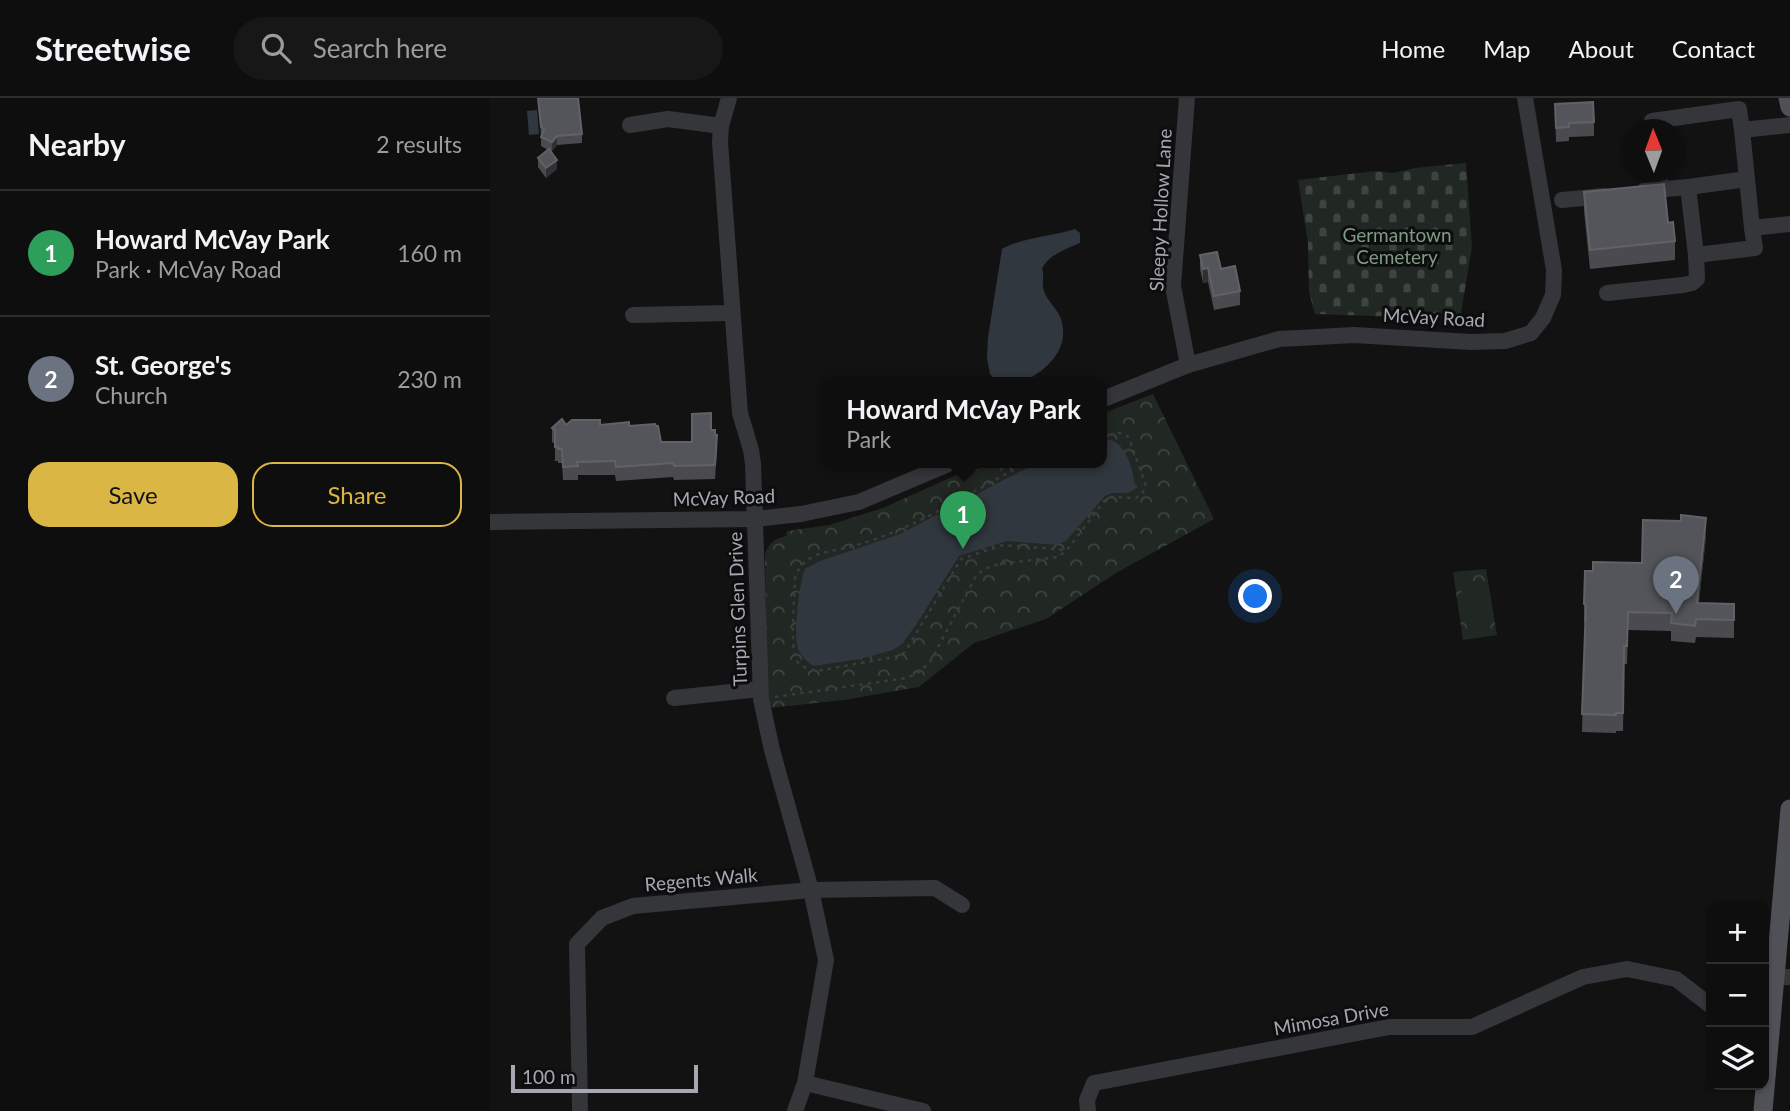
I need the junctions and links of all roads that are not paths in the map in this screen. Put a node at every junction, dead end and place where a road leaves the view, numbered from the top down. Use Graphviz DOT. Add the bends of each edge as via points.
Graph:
graph roads {
  1 [pos="729,98"];
  2 [pos="1187,98"];
  3 [pos="1788,98"];
  4 [pos="1531,99"];
  5 [pos="1790,107"];
  6 [pos="1667,119"];
  7 [pos="630,125"];
  8 [pos="1790,125"];
  9 [pos="721,126"];
  10 [pos="1742,130"];
  11 [pos="1747,179"];
  12 [pos="1660,182"];
  13 [pos="1688,187"];
  14 [pos="1661,190"];
  15 [pos="1562,200"];
  16 [pos="1790,224"];
  17 [pos="1752,228"];
  18 [pos="1696,255"];
  19 [pos="1607,293"];
  20 [pos="732,313"];
  21 [pos="633,315"];
  22 [pos="1188,365"];
  23 [pos="1107,398"];
  24 [pos="939,468"];
  25 [pos="755,519"];
  26 [pos="490,522"];
  27 [pos="761,694"];
  28 [pos="674,698"];
  29 [pos="1790,810"];
  30 [pos="811,890"];
  31 [pos="962,905"];
  32 [pos="1783,977"];
  33 [pos="1706,1002"];
  34 [pos="1767,1027"];
  35 [pos="805,1083"];
  36 [pos="1764,1090"];
  37 [pos="580,1111"];
  38 [pos="795,1111"];
  39 [pos="923,1111"];
  40 [pos="1088,1111"];
  41 [pos="1763,1111"];
  1 -- 9 [label="street, Turpins Glen Drive"];
  2 -- 22 [label="street, Sleepy Hollow Lane" via="1173,286"];
  3 -- 5 [label="main road"];
  4 -- 22 [label="street, McVay Road" via="1554,270 1553,295 1544,318 1531,333 1505,341 1471,342 1354,335 1279,339"];
  6 -- 10 [label="street" via="1739,109"];
  7 -- 9 [label="street" via="668,119"];
  8 -- 10 [label="street"];
  9 -- 20 [label="street, Turpins Glen Drive"];
  10 -- 11 [label="street"];
  11 -- 13 [label="street"];
  11 -- 17 [label="street"];
  12 -- 14 [label="street"];
  13 -- 14 [label="street"];
  13 -- 18 [label="street"];
  14 -- 15 [label="street"];
  16 -- 17 [label="street"];
  17 -- 18 [label="street" via="1755,248"];
  18 -- 19 [label="street" via="1697,279 1692,283"];
  20 -- 21 [label="street"];
  20 -- 25 [label="street, Turpins Glen Drive" via="740,413 751,450"];
  22 -- 23 [label="street, McVay Road"];
  24 -- 25 [label="street, McVay Road" via="859,502"];
  25 -- 26 [label="street, McVay Road"];
  25 -- 27 [label="street, Turpins Glen Drive"];
  27 -- 28 [label="street"];
  27 -- 30 [label="street, Turpins Glen Drive"];
  29 -- 32 [label="main road"];
  30 -- 31 [label="street, Regents Walk" via="935,888"];
  30 -- 35 [label="street, Turpins Glen Drive" via="826,960"];
  30 -- 37 [label="street, Regents Walk" via="634,906 602,918 576,944"];
  32 -- 34 [label="main road"];
  33 -- 40 [label="street, Mimosa Drive" via="1676,979 1627,969 1583,977 1472,1027 1389,1027 1094,1083"];
  35 -- 38 [label="street, Turpins Glen Drive"];
  35 -- 39 [label="street"];
  36 -- 41 [label="main road"];
}
